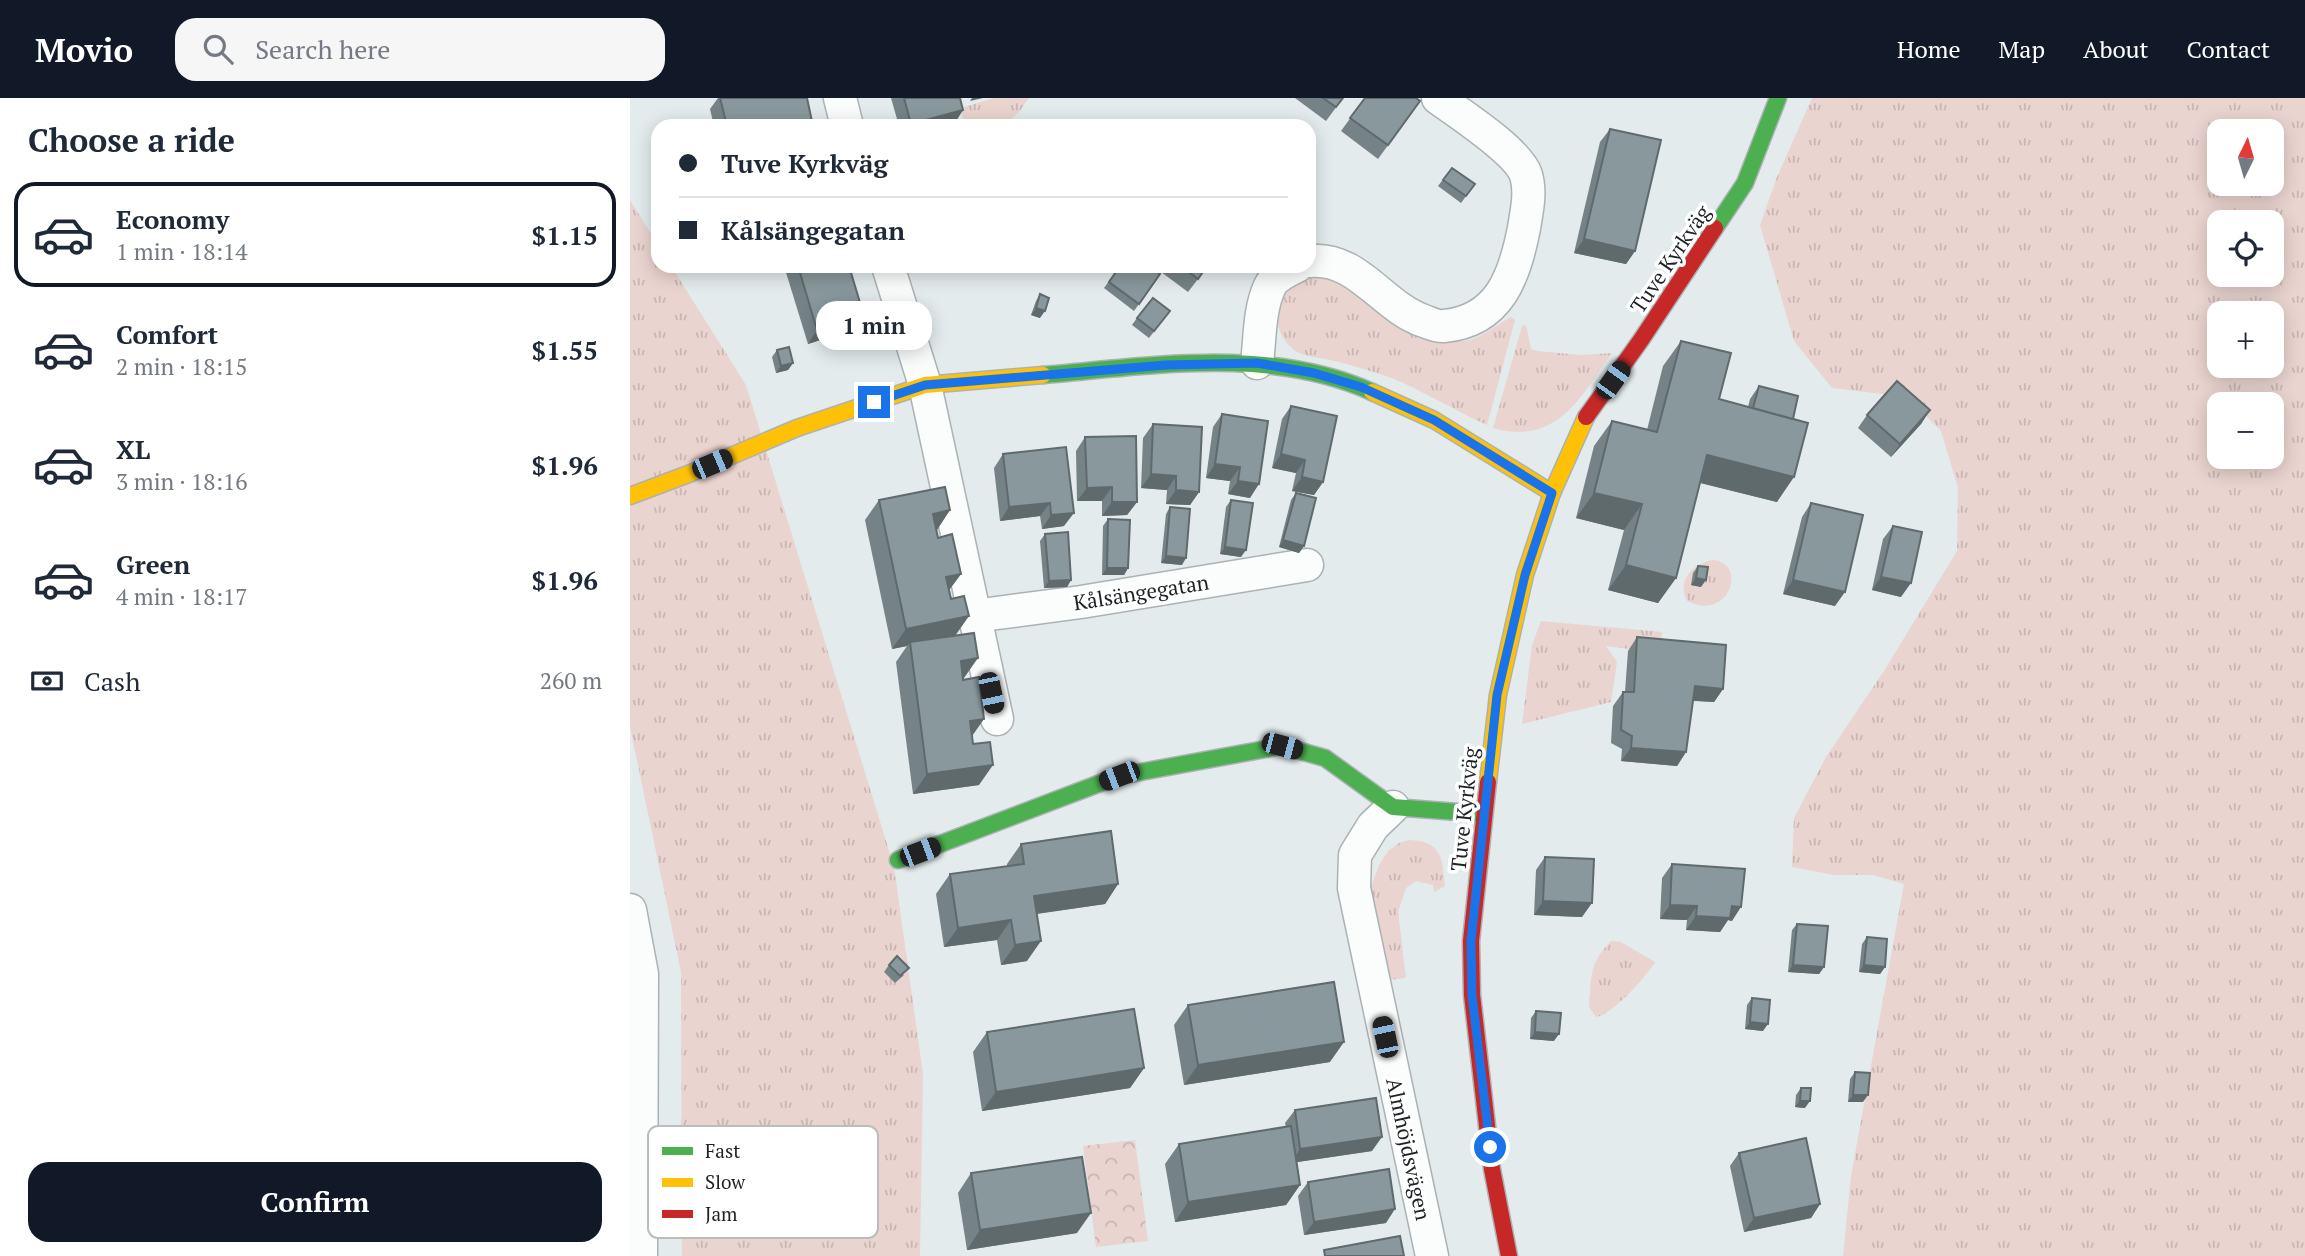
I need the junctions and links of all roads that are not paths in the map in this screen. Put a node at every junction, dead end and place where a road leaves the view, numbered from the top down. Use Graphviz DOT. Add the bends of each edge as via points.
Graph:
graph roads {
  1 [pos="840,98"];
  2 [pos="1438,98"];
  3 [pos="1778,98"];
  4 [pos="845,119"];
  5 [pos="1316,260"];
  6 [pos="890,273"];
  7 [pos="1283,273"];
  8 [pos="1257,363"];
  9 [pos="925,385"];
  10 [pos="1552,493"];
  11 [pos="630,496"];
  12 [pos="1307,565"];
  13 [pos="974,616"];
  14 [pos="997,719"];
  15 [pos="1393,807"];
  16 [pos="1484,814"];
  17 [pos="898,860"];
  18 [pos="630,910"];
  19 [pos="641,1256"];
  20 [pos="1432,1256"];
  21 [pos="1509,1256"];
  1 -- 4 [label="street"];
  2 -- 5 [label="street" via="1514,157 1525,173 1529,199 1522,240 1505,290 1471,321 1442,327 1412,317 1356,273 1336,263"];
  3 -- 10 [label="street, Tuve Kyrkväg" via="1745,183 1585,419"];
  6 -- 9 [label="street"];
  7 -- 8 [label="street" via="1270,285"];
  8 -- 9 [label="street" via="1166,365"];
  8 -- 10 [label="street" via="1361,387 1434,420"];
  9 -- 11 [label="street" via="797,428"];
  9 -- 13 [label="street"];
  10 -- 16 [label="street, Tuve Kyrkväg" via="1525,575 1497,695"];
  12 -- 13 [label="street, Kålsängegatan"];
  13 -- 14 [label="street"];
  15 -- 16 [label="street"];
  15 -- 17 [label="street" via="1325,758 1282,746 1119,776"];
  15 -- 20 [label="street, Almhöjdsvägen" via="1373,826 1355,855 1354,888"];
  16 -- 21 [label="street, Tuve Kyrkväg" via="1471,941 1472,995 1492,1169"];
  18 -- 19 [label="street" via="642,974"];
}
